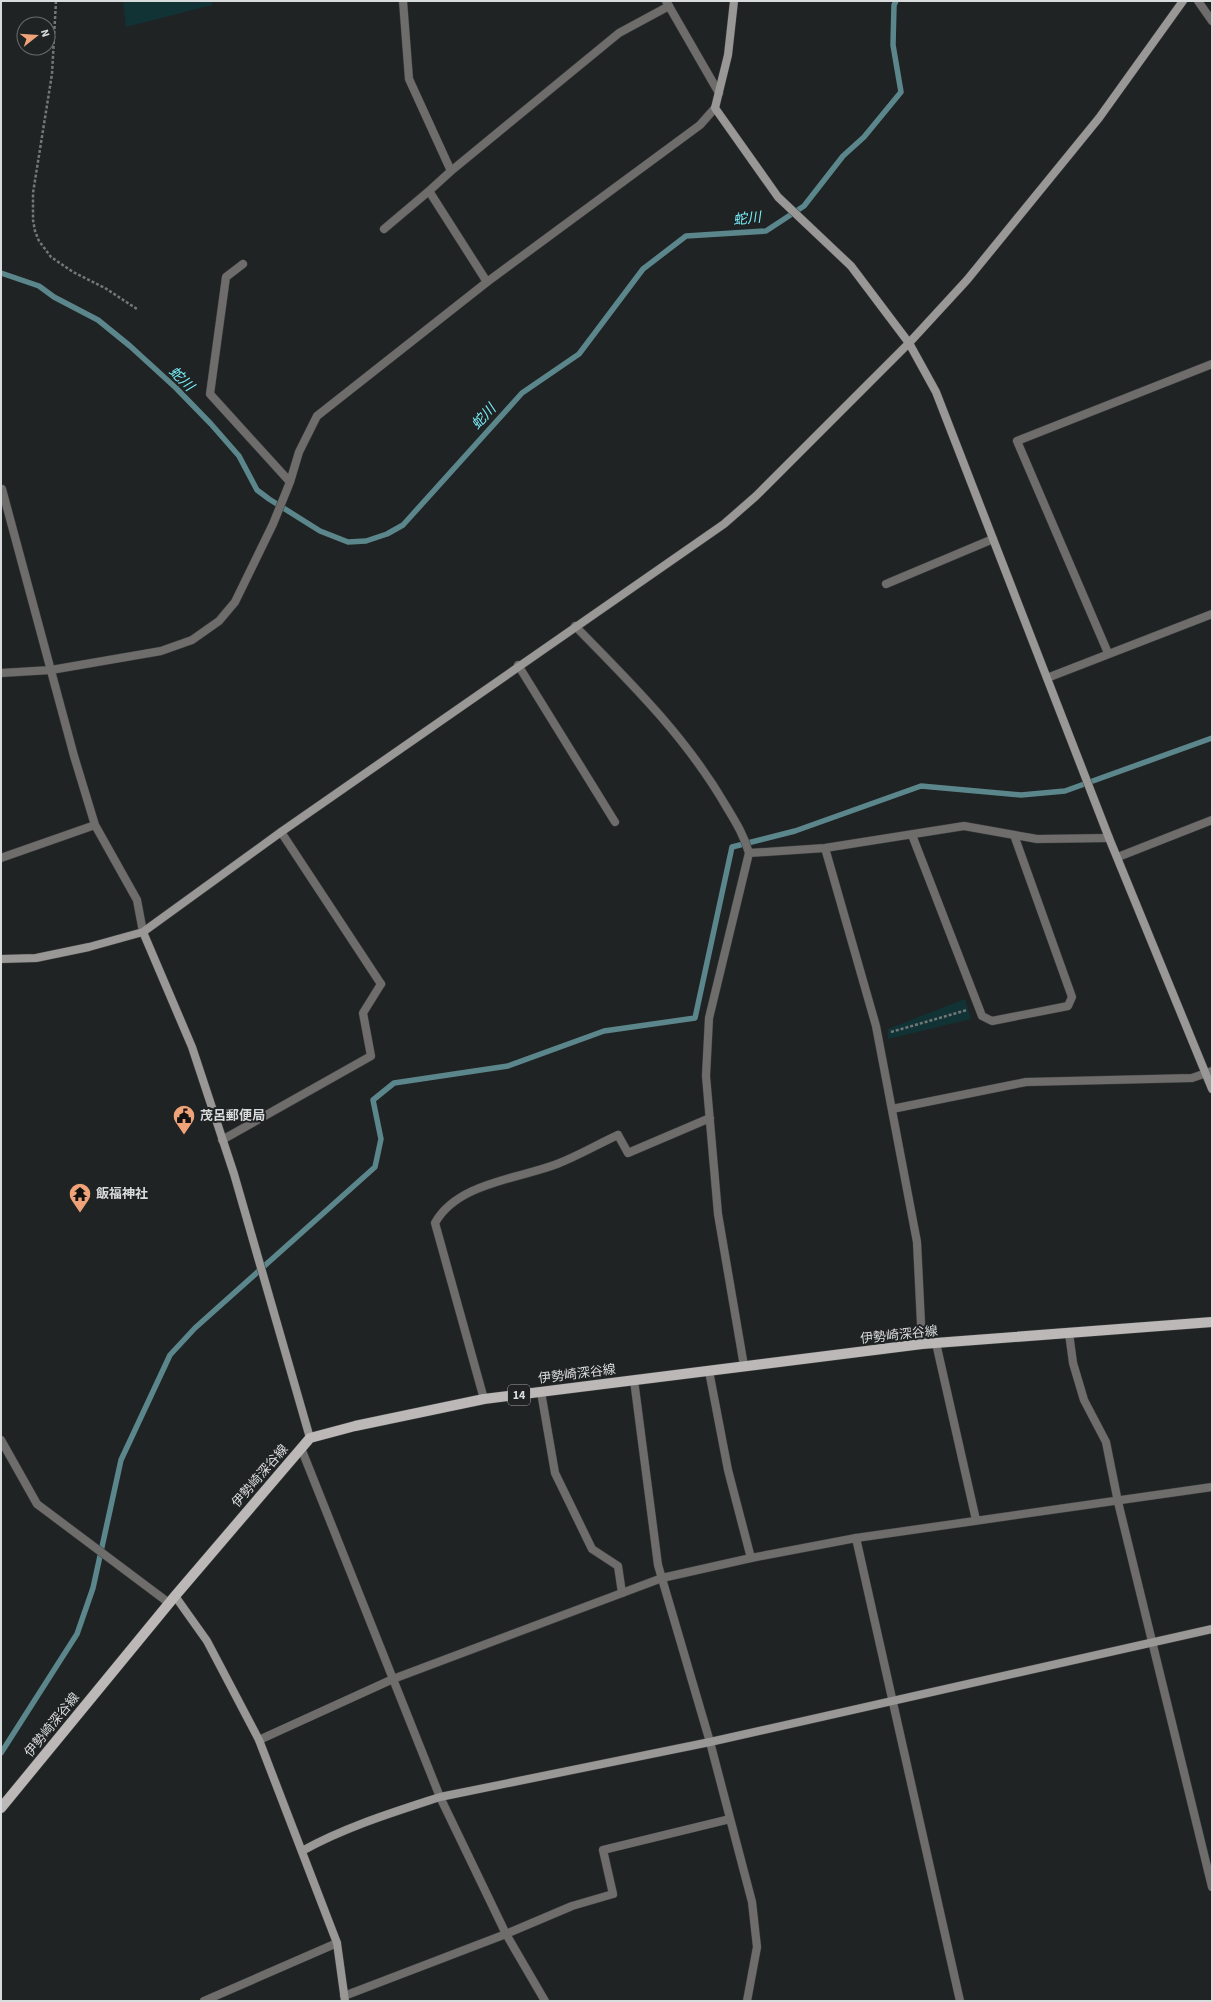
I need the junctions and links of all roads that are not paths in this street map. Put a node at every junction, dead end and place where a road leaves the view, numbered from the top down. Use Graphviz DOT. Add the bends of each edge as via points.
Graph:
graph roads {
  1 [pos="403,1"];
  2 [pos="734,1"];
  3 [pos="1183,1"];
  4 [pos="1198,1"];
  5 [pos="668,3"];
  6 [pos="1212,21"];
  7 [pos="719,93"];
  8 [pos="715,108"];
  9 [pos="451,171"];
  10 [pos="429,191"];
  11 [pos="384,229"];
  12 [pos="243,264"];
  13 [pos="487,282"];
  14 [pos="909,343"];
  15 [pos="1212,364"];
  16 [pos="290,482"];
  17 [pos="2,489"];
  18 [pos="993,539"];
  19 [pos="886,584"];
  20 [pos="1212,614"];
  21 [pos="575,626"];
  22 [pos="1108,653"];
  23 [pos="518,665"];
  24 [pos="51,670"];
  25 [pos="1,673"];
  26 [pos="1047,678"];
  27 [pos="1212,820"];
  28 [pos="615,822"];
  29 [pos="95,825"];
  30 [pos="281,832"];
  31 [pos="912,835"];
  32 [pos="1014,835"];
  33 [pos="1109,838"];
  34 [pos="825,848"];
  35 [pos="749,852"];
  36 [pos="1118,857"];
  37 [pos="1,858"];
  38 [pos="143,932"];
  39 [pos="1,959"];
  40 [pos="1209,1072"];
  41 [pos="1212,1089"];
  42 [pos="892,1109"];
  43 [pos="710,1118"];
  44 [pos="222,1140"];
  45 [pos="1212,1322"];
  46 [pos="1069,1333"];
  47 [pos="936,1343"];
  48 [pos="922,1344"];
  49 [pos="744,1366"];
  50 [pos="709,1371"];
  51 [pos="634,1380"];
  52 [pos="541,1392"];
  53 [pos="484,1399"];
  54 [pos="310,1438"];
  55 [pos="1,1440"];
  56 [pos="301,1448"];
  57 [pos="1212,1487"];
  58 [pos="1118,1502"];
  59 [pos="976,1520"];
  60 [pos="856,1538"];
  61 [pos="752,1558"];
  62 [pos="662,1578"];
  63 [pos="622,1593"];
  64 [pos="172,1599"];
  65 [pos="1212,1628"];
  66 [pos="1152,1643"];
  67 [pos="393,1679"];
  68 [pos="893,1701"];
  69 [pos="259,1740"];
  70 [pos="710,1742"];
  71 [pos="11,1796"];
  72 [pos="440,1797"];
  73 [pos="1,1798"];
  74 [pos="1,1808"];
  75 [pos="730,1820"];
  76 [pos="302,1851"];
  77 [pos="1212,1888"];
  78 [pos="506,1934"];
  79 [pos="337,1943"];
  80 [pos="345,1998"];
  81 [pos="204,2001"];
  82 [pos="545,2001"];
  83 [pos="747,2001"];
  84 [pos="960,2001"];
  1 -- 9 [label="street" via="409,78"];
  2 -- 7 [label="street" via="728,55"];
  3 -- 14 [label="street" via="1099,118 967,280"];
  4 -- 6 [label="street"];
  5 -- 7 [label="street"];
  5 -- 9 [label="street" via="619,33"];
  7 -- 8 [label="street"];
  8 -- 13 [label="street" via="700,125"];
  8 -- 14 [label="street" via="778,197 851,266"];
  9 -- 10 [label="street"];
  10 -- 11 [label="street"];
  10 -- 13 [label="street"];
  12 -- 16 [label="street" via="226,277 210,394"];
  13 -- 16 [label="street" via="317,416 299,452"];
  14 -- 18 [label="street" via="936,392"];
  14 -- 21 [label="street" via="756,496 724,524"];
  15 -- 22 [label="street" via="1017,441"];
  16 -- 24 [label="street" via="236,602 219,621 192,640 162,651"];
  17 -- 24 [label="street"];
  18 -- 19 [label="street"];
  18 -- 26 [label="street"];
  20 -- 22 [label="street"];
  21 -- 23 [label="street"];
  21 -- 35 [label="street" via="652,704 708,774 745,839"];
  22 -- 26 [label="street"];
  23 -- 28 [label="street"];
  23 -- 30 [label="street"];
  24 -- 25 [label="street"];
  24 -- 29 [label="street"];
  26 -- 33 [label="street"];
  27 -- 36 [label="street"];
  29 -- 37 [label="street"];
  29 -- 38 [label="street" via="137,900"];
  30 -- 38 [label="street"];
  30 -- 44 [label="street" via="381,984 363,1013 371,1056"];
  31 -- 32 [label="street" via="964,826"];
  31 -- 32 [label="street" via="982,1016 992,1021 1068,1006 1072,997"];
  31 -- 34 [label="street"];
  32 -- 33 [label="street" via="1037,838"];
  33 -- 36 [label="street"];
  34 -- 35 [label="street"];
  34 -- 42 [label="street" via="878,1036"];
  35 -- 43 [label="street" via="708,1018 706,1076"];
  36 -- 40 [label="street"];
  38 -- 39 [label="street" via="36,958"];
  38 -- 44 [label="street" via="192,1047"];
  40 -- 41 [label="street"];
  40 -- 42 [label="street" via="1192,1078 1026,1082"];
  42 -- 48 [label="street" via="917,1242"];
  43 -- 49 [label="street" via="718,1214"];
  43 -- 53 [label="street" via="628,1153 618,1135 557,1164 468,1192 440,1214 435,1223"];
  44 -- 54 [label="street"];
  45 -- 46 [label="main road, 伊勢崎深谷線 / 14"];
  46 -- 47 [label="main road, 伊勢崎深谷線 / 14"];
  46 -- 58 [label="street" via="1073,1363 1084,1400 1106,1442"];
  47 -- 48 [label="main road, 伊勢崎深谷線 / 14"];
  47 -- 59 [label="street"];
  48 -- 49 [label="main road, 伊勢崎深谷線 / 14"];
  49 -- 50 [label="main road, 伊勢崎深谷線 / 14"];
  50 -- 51 [label="main road, 伊勢崎深谷線 / 14"];
  50 -- 61 [label="street" via="728,1470"];
  51 -- 52 [label="main road, 伊勢崎深谷線 / 14"];
  51 -- 62 [label="street" via="657,1558"];
  52 -- 53 [label="main road, 伊勢崎深谷線 / 14"];
  52 -- 63 [label="street" via="555,1473 592,1549 618,1566"];
  53 -- 54 [label="main road, 伊勢崎深谷線 / 14"];
  54 -- 56 [label="main road, 伊勢崎深谷線"];
  55 -- 64 [label="street" via="37,1504"];
  56 -- 64 [label="main road, 伊勢崎深谷線"];
  56 -- 67 [label="street"];
  57 -- 58 [label="street"];
  58 -- 59 [label="street"];
  58 -- 66 [label="street"];
  59 -- 60 [label="street"];
  60 -- 61 [label="street"];
  60 -- 68 [label="street"];
  61 -- 62 [label="street"];
  62 -- 63 [label="street"];
  62 -- 70 [label="street"];
  63 -- 67 [label="street"];
  64 -- 69 [label="street" via="207,1641"];
  64 -- 71 [label="main road, 伊勢崎深谷線"];
  65 -- 66 [label="street"];
  66 -- 68 [label="street"];
  66 -- 77 [label="street"];
  67 -- 69 [label="street"];
  67 -- 72 [label="street"];
  68 -- 70 [label="street"];
  68 -- 84 [label="street"];
  69 -- 76 [label="street"];
  70 -- 72 [label="street"];
  70 -- 75 [label="street"];
  71 -- 73 [label="street"];
  71 -- 74 [label="main road, 伊勢崎深谷線"];
  72 -- 76 [label="street" via="319,1841"];
  72 -- 78 [label="street"];
  75 -- 78 [label="street" via="603,1850 613,1894 572,1906"];
  75 -- 83 [label="street" via="752,1902 757,1947"];
  76 -- 79 [label="street"];
  78 -- 80 [label="street"];
  78 -- 82 [label="street"];
  79 -- 80 [label="street"];
  79 -- 81 [label="street"];
}
